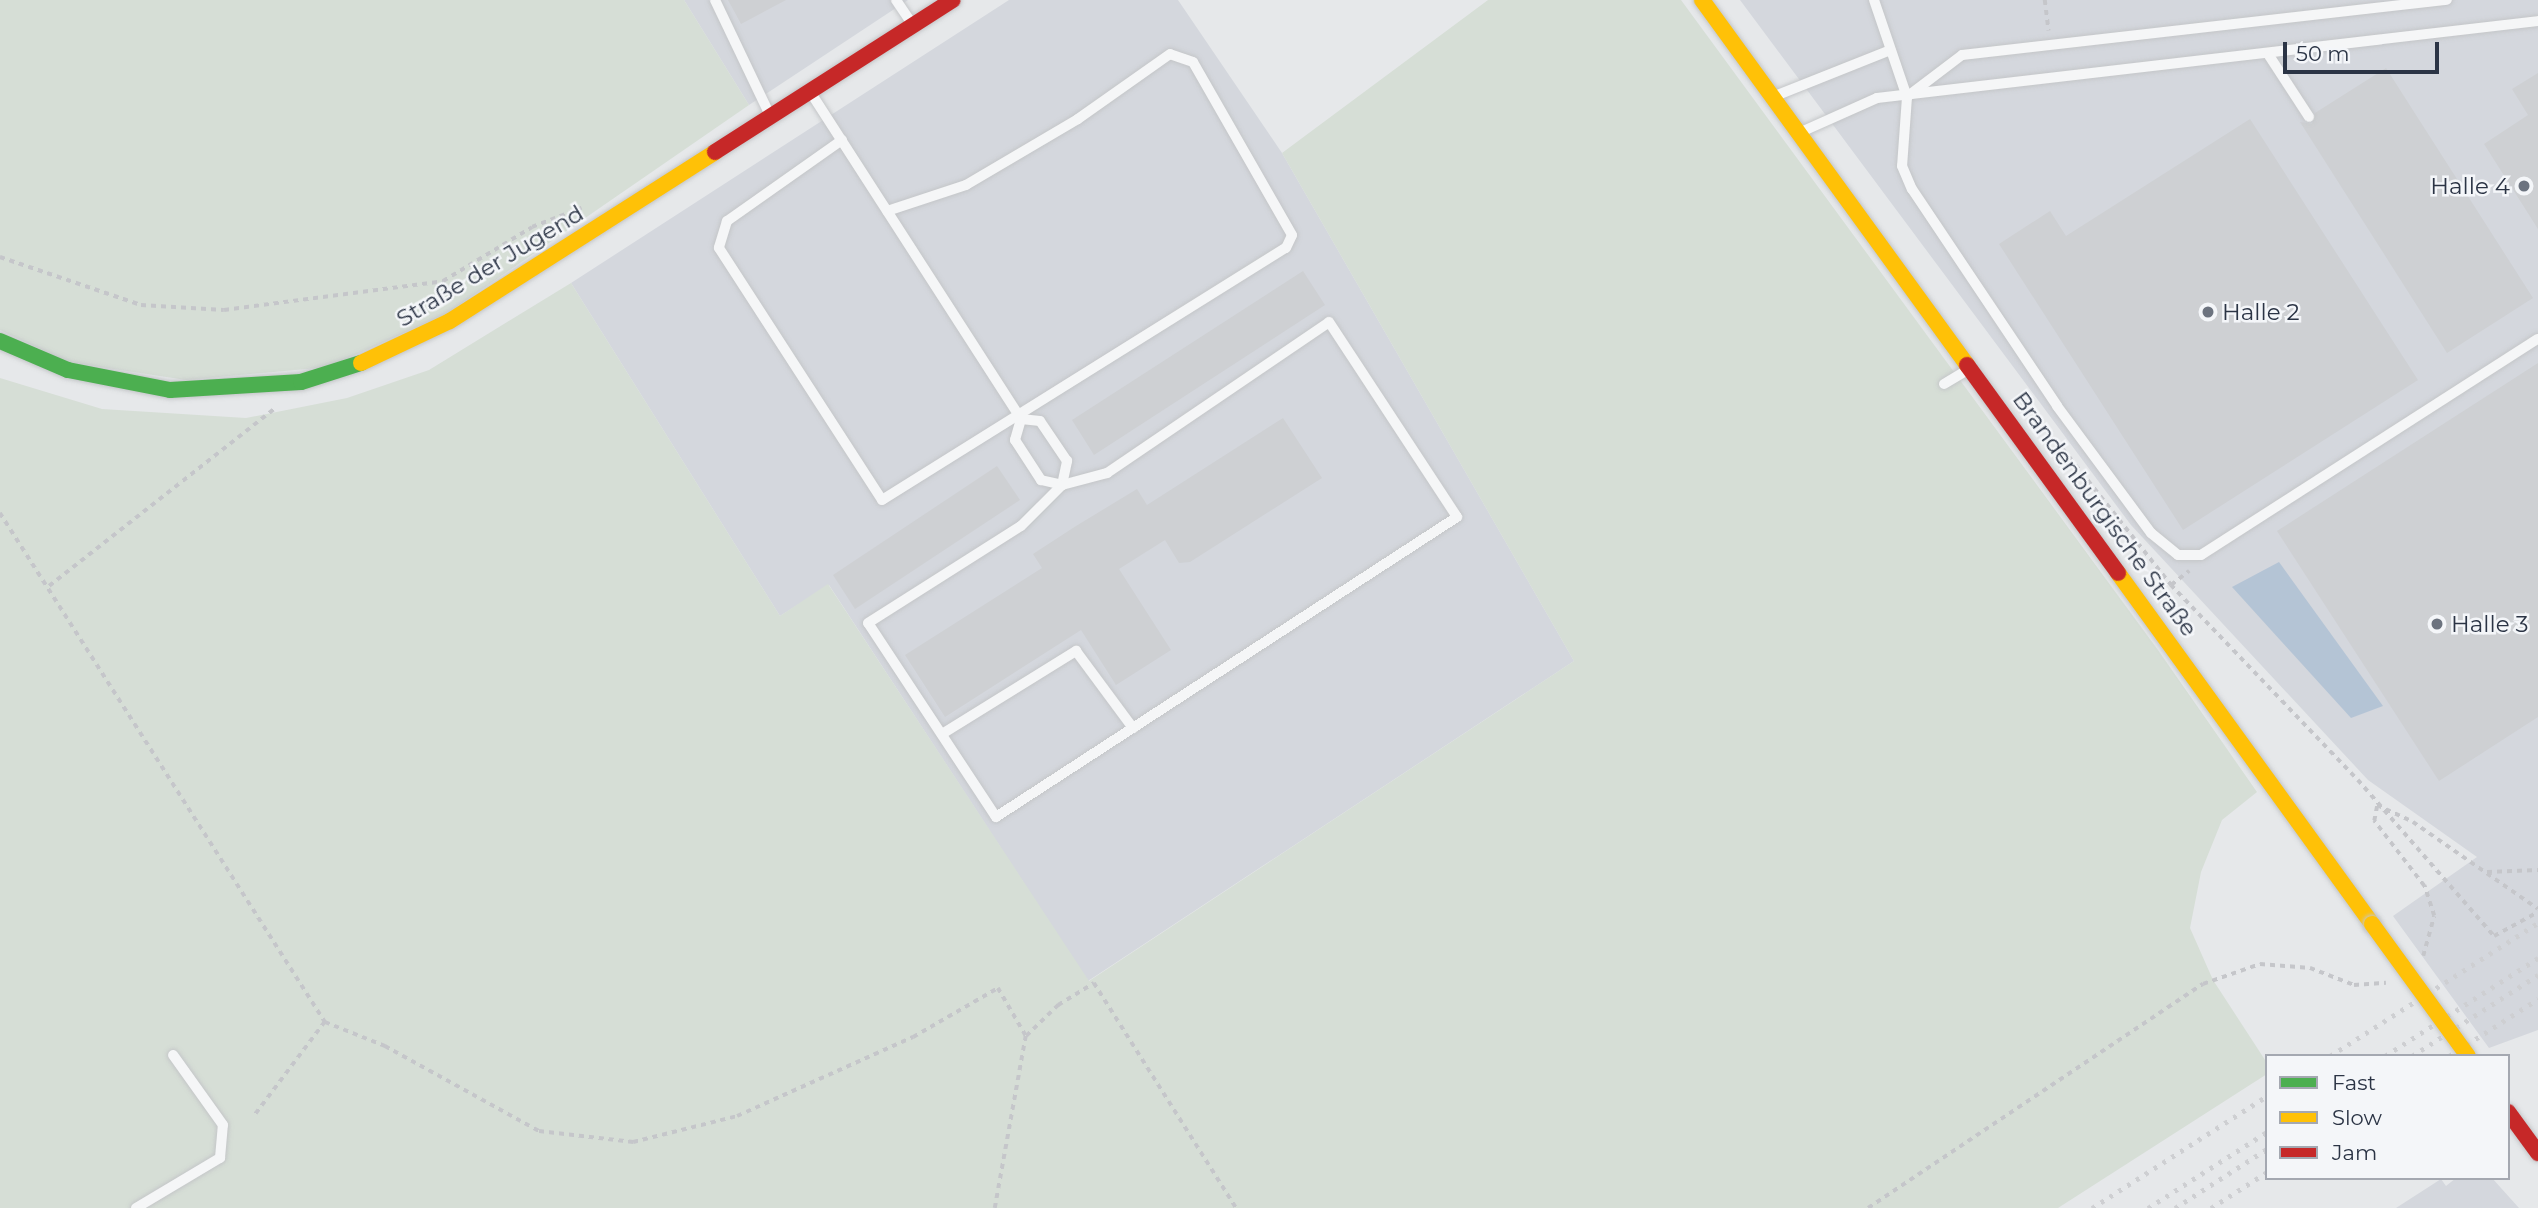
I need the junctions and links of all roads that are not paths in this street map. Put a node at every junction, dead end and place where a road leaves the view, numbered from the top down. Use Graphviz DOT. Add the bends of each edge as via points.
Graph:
graph roads {
  1 [pos="715,0"];
  2 [pos="896,0"];
  3 [pos="953,0"];
  4 [pos="1702,0"];
  5 [pos="1874,0"];
  6 [pos="2447,0"];
  7 [pos="2538,21"];
  8 [pos="913,25"];
  9 [pos="1888,51"];
  10 [pos="2269,54"];
  11 [pos="810,92"];
  12 [pos="1773,97"];
  13 [pos="1907,97"];
  14 [pos="2309,117"];
  15 [pos="772,118"];
  16 [pos="1800,133"];
  17 [pos="842,140"];
  18 [pos="887,211"];
  19 [pos="2538,339"];
  20 [pos="0,341"];
  21 [pos="1970,368"];
  22 [pos="1944,384"];
  23 [pos="1021,419"];
  24 [pos="1062,485"];
  25 [pos="1133,728"];
  26 [pos="942,734"];
  27 [pos="2467,1054"];
  28 [pos="173,1055"];
  29 [pos="2511,1116"];
  30 [pos="2538,1153"];
  31 [pos="136,1208"];
  1 -- 15 [label="lane"];
  2 -- 8 [label="lane"];
  3 -- 8 [label="street, Straße der Jugend"];
  4 -- 12 [label="street, Brandenburgische Straße"];
  5 -- 9 [label="lane"];
  6 -- 13 [label="lane" via="1962,55"];
  7 -- 10 [label="lane"];
  8 -- 11 [label="street, Straße der Jugend"];
  9 -- 12 [label="lane"];
  9 -- 13 [label="lane"];
  10 -- 13 [label="lane"];
  10 -- 14 [label="lane"];
  11 -- 15 [label="street, Straße der Jugend"];
  11 -- 17 [label="lane"];
  12 -- 16 [label="street, Brandenburgische Straße"];
  13 -- 16 [label="lane" via="1877,98"];
  13 -- 19 [label="lane" via="1902,166 1912,189 2057,406 2151,533 2178,555 2200,555"];
  15 -- 20 [label="street, Straße der Jugend" via="418,340 332,374 246,390 170,390 68,370"];
  16 -- 21 [label="street, Brandenburgische Straße"];
  17 -- 18 [label="lane"];
  17 -- 23 [label="lane" via="721,229 724,260 779,347 882,500"];
  18 -- 23 [label="lane"];
  18 -- 23 [label="lane" via="966,185 1078,119 1170,54 1193,62 1290,223 1286,248"];
  21 -- 22 [label="lane"];
  21 -- 27 [label="street, Brandenburgische Straße, bridge"];
  23 -- 24 [label="lane" via="1015,440 1041,480"];
  23 -- 24 [label="lane" via="1040,421 1067,461"];
  24 -- 25 [label="lane" via="1107,473 1329,322 1457,517"];
  24 -- 26 [label="lane" via="1021,526 869,623"];
  25 -- 26 [label="lane" via="1076,651"];
  25 -- 26 [label="lane" via="996,817"];
  28 -- 31 [label="lane" via="223,1125 220,1158"];
  29 -- 30 [label="street"];
}
